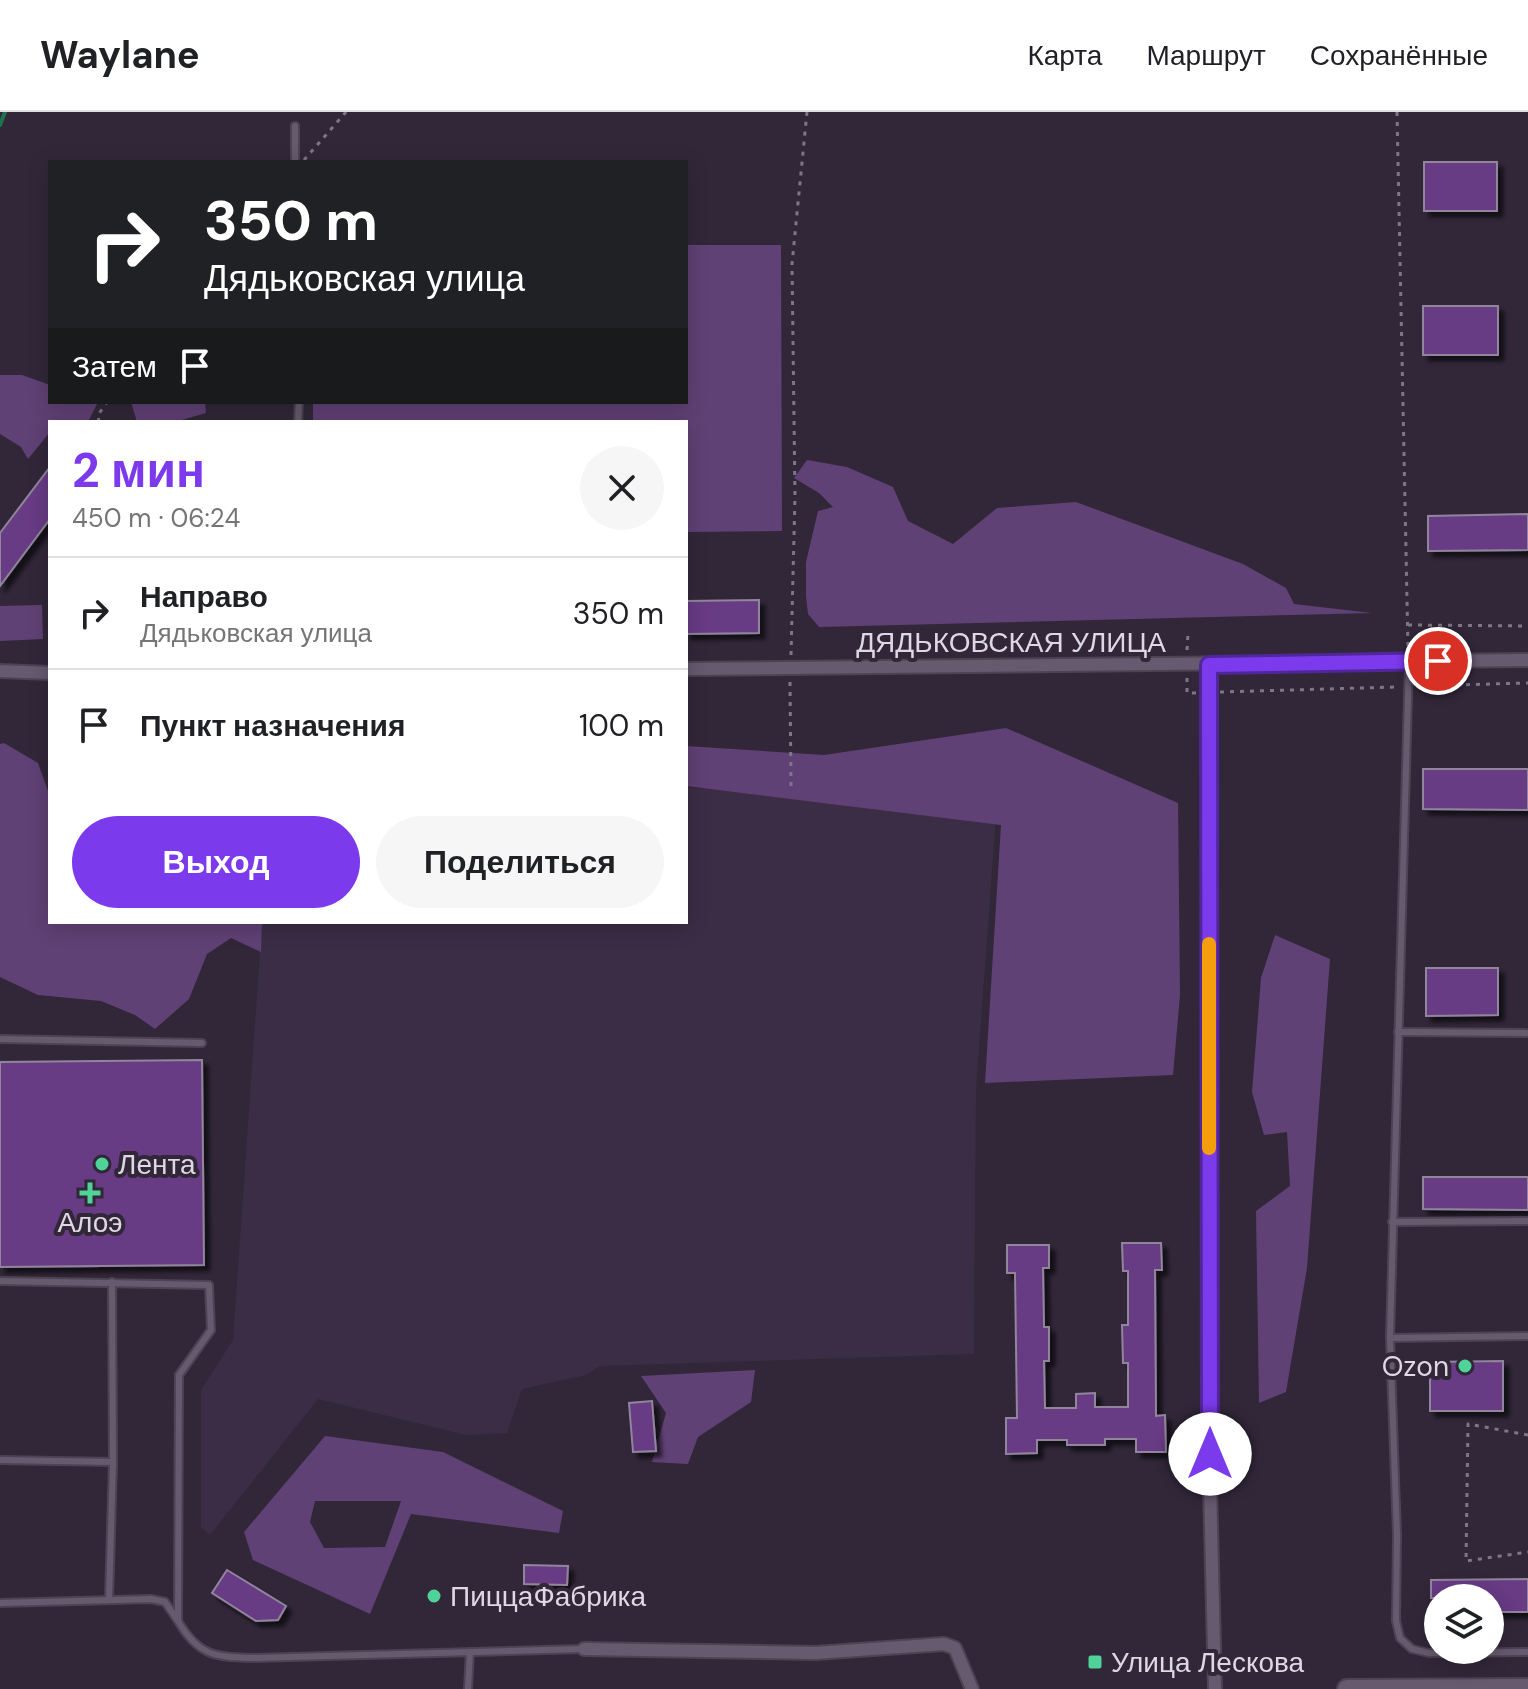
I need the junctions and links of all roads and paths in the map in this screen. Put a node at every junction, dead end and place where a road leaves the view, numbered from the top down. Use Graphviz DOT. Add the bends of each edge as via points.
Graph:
graph roads {
  1 [pos="346,112"];
  2 [pos="807,112"];
  3 [pos="1397,112"];
  4 [pos="295,126"];
  5 [pos="295,160"];
  6 [pos="305,160"];
  7 [pos="1407,625"];
  8 [pos="1528,626"];
  9 [pos="1528,660"];
  10 [pos="1409,661"];
  11 [pos="1209,665"];
  12 [pos="791,668"];
  13 [pos="688,669"];
  14 [pos="0,671"];
  15 [pos="48,673"];
  16 [pos="1528,683"];
  17 [pos="1408,686"];
  18 [pos="1209,692"];
  19 [pos="1187,693"];
  20 [pos="791,786"];
  21 [pos="1398,1032"];
  22 [pos="1526,1033"];
  23 [pos="0,1039"];
  24 [pos="202,1043"];
  25 [pos="1528,1221"];
  26 [pos="1392,1222"];
  27 [pos="0,1281"];
  28 [pos="112,1282"];
  29 [pos="1528,1336"];
  30 [pos="1390,1338"];
  31 [pos="1528,1435"];
  32 [pos="0,1460"];
  33 [pos="113,1462"];
  34 [pos="1528,1552"];
  35 [pos="109,1599"];
  36 [pos="0,1603"];
  37 [pos="178,1621"];
  38 [pos="584,1649"];
  39 [pos="470,1652"];
  40 [pos="1528,1652"];
  41 [pos="1528,1688"];
  42 [pos="468,1689"];
  43 [pos="972,1689"];
  44 [pos="1215,1689"];
  45 [pos="1347,1689"];
  1 -- 6 [label="path"];
  2 -- 12 [label="path" via="792,264"];
  3 -- 7 [label="path"];
  4 -- 5 [label="lane"];
  7 -- 8 [label="path"];
  7 -- 10 [label="path"];
  9 -- 10 [label="street, ДЯДЬКОВСКАЯ УЛИЦА"];
  10 -- 11 [label="street, ДЯДЬКОВСКАЯ УЛИЦА"];
  10 -- 17 [label="lane"];
  11 -- 12 [label="street, ДЯДЬКОВСКАЯ УЛИЦА"];
  11 -- 18 [label="street"];
  12 -- 13 [label="street, ДЯДЬКОВСКАЯ УЛИЦА"];
  12 -- 20 [label="path"];
  14 -- 15 [label="street"];
  16 -- 17 [label="path"];
  17 -- 18 [label="path"];
  17 -- 21 [label="lane"];
  18 -- 19 [label="path"];
  18 -- 44 [label="street"];
  21 -- 22 [label="lane"];
  21 -- 26 [label="lane"];
  23 -- 24 [label="lane"];
  25 -- 26 [label="lane"];
  26 -- 30 [label="lane"];
  27 -- 28 [label="lane"];
  28 -- 33 [label="lane"];
  28 -- 37 [label="lane" via="209,1285 211,1330 179,1375"];
  29 -- 30 [label="lane"];
  30 -- 40 [label="lane" via="1400,1638 1412,1649 1429,1653"];
  31 -- 34 [label="path" via="1468,1424 1466,1561"];
  32 -- 33 [label="lane"];
  33 -- 35 [label="lane"];
  35 -- 36 [label="lane"];
  35 -- 37 [label="lane" via="165,1602"];
  37 -- 39 [label="lane" via="200,1649 220,1657"];
  38 -- 39 [label="lane"];
  38 -- 43 [label="street" via="815,1653 944,1644 955,1648"];
  39 -- 42 [label="lane"];
  41 -- 45 [label="main road"];
}
